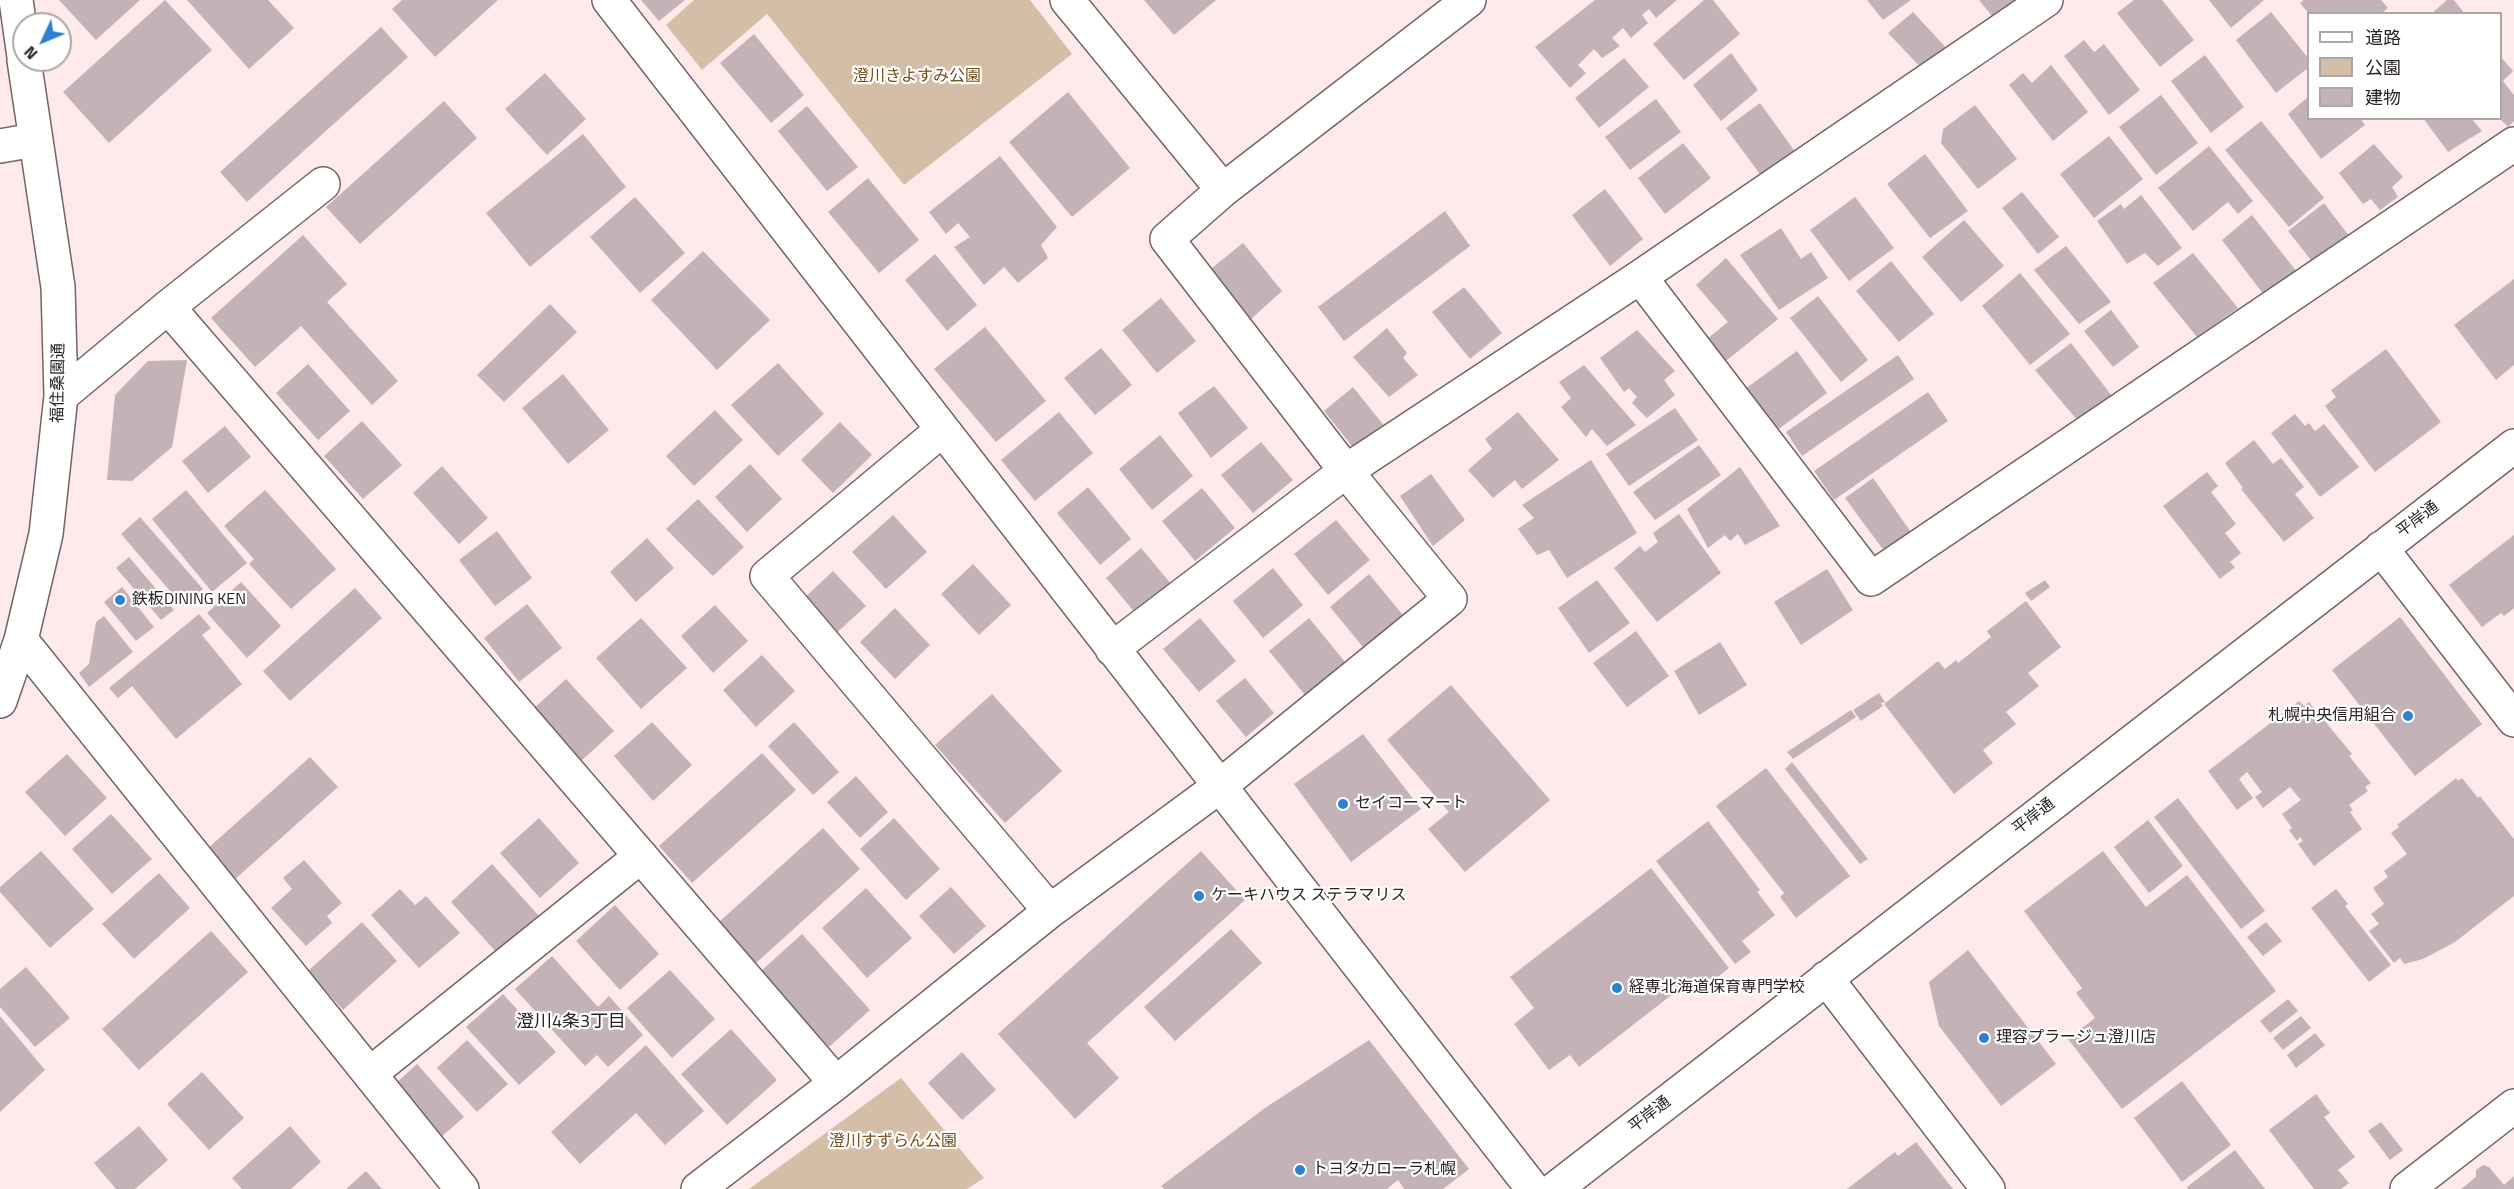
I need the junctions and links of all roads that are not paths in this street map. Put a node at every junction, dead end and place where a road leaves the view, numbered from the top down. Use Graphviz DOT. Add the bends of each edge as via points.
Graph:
graph roads {
  1 [pos="609,0"];
  2 [pos="1067,0"];
  3 [pos="1469,0"];
  4 [pos="2046,0"];
  5 [pos="26,72"];
  6 [pos="35,140"];
  7 [pos="2514,144"];
  8 [pos="0,146"];
  9 [pos="323,184"];
  10 [pos="1223,190"];
  11 [pos="1640,277"];
  12 [pos="168,307"];
  13 [pos="61,396"];
  14 [pos="942,430"];
  15 [pos="2514,446"];
  16 [pos="1346,471"];
  17 [pos="2381,548"];
  18 [pos="21,640"];
  19 [pos="1112,649"];
  20 [pos="0,701"];
  21 [pos="2514,720"];
  22 [pos="1220,786"];
  23 [pos="641,856"];
  24 [pos="1050,911"];
  25 [pos="1827,978"];
  26 [pos="371,1073"];
  27 [pos="836,1083"];
  28 [pos="2514,1106"];
  29 [pos="462,1189"];
  30 [pos="698,1189"];
  31 [pos="1533,1189"];
  32 [pos="1555,1189"];
  33 [pos="1989,1189"];
  34 [pos="2407,1189"];
  1 -- 14 [label="street"];
  2 -- 10 [label="street"];
  3 -- 10 [label="street"];
  4 -- 11 [label="street"];
  5 -- 6 [label="street, 福住桑園通"];
  6 -- 8 [label="street"];
  6 -- 13 [label="street, 福住桑園通" via="58,286"];
  7 -- 11 [label="street" via="1871,579"];
  9 -- 12 [label="street"];
  10 -- 16 [label="street" via="1167,239"];
  11 -- 16 [label="street"];
  12 -- 13 [label="street"];
  12 -- 23 [label="street"];
  13 -- 18 [label="street, 福住桑園通" via="46,534"];
  14 -- 19 [label="street"];
  14 -- 24 [label="street" via="767,576"];
  15 -- 17 [label="street, 平岸通"];
  16 -- 19 [label="street"];
  16 -- 22 [label="street" via="1450,599"];
  17 -- 21 [label="street"];
  17 -- 25 [label="street, 平岸通"];
  18 -- 20 [label="street, 福住桑園通"];
  18 -- 26 [label="street"];
  19 -- 22 [label="street"];
  22 -- 24 [label="street"];
  22 -- 31 [label="street"];
  23 -- 26 [label="street"];
  23 -- 27 [label="street"];
  24 -- 27 [label="street"];
  25 -- 32 [label="street, 平岸通"];
  25 -- 33 [label="street"];
  26 -- 29 [label="street"];
  27 -- 30 [label="street"];
  28 -- 34 [label="street"];
}
